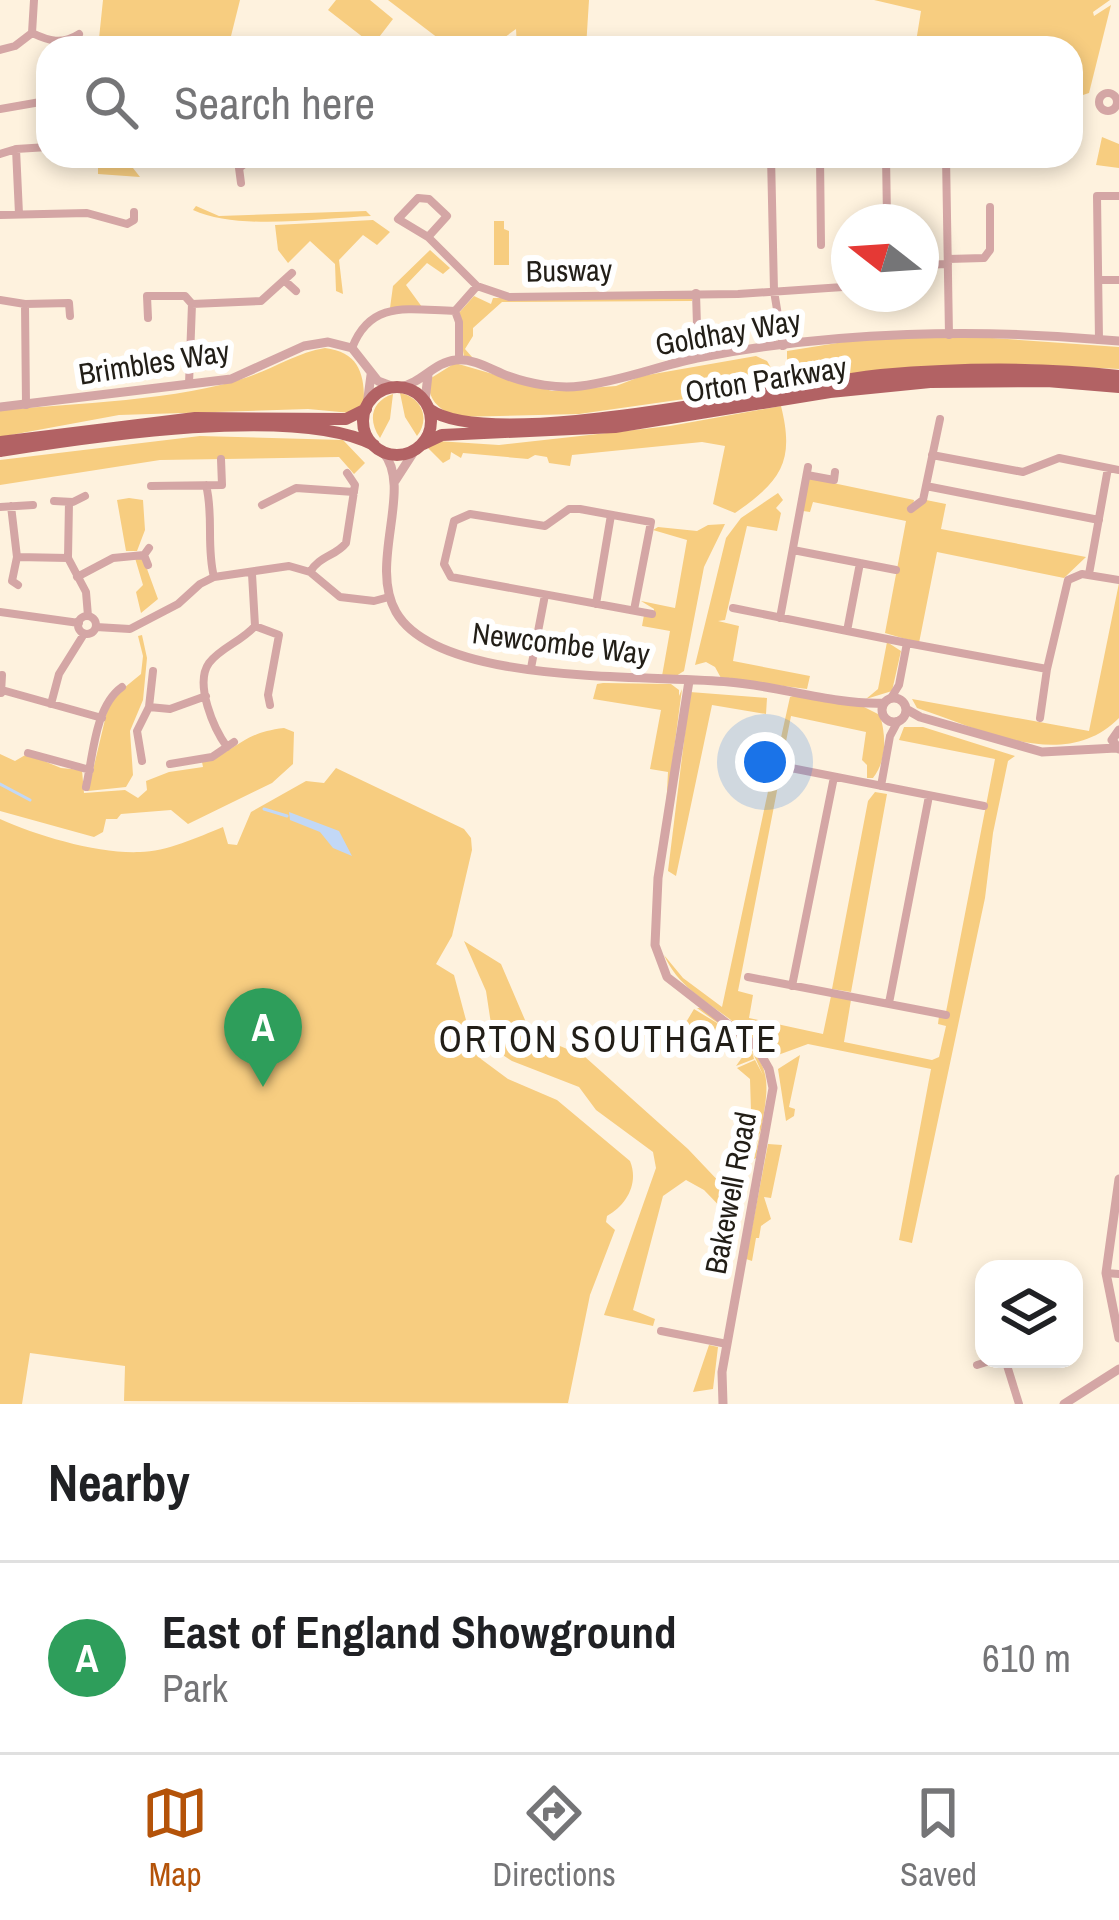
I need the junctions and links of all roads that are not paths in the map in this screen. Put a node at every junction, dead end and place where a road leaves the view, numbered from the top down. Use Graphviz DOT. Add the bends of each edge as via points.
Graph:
graph roads {
  1 [pos="34,0"];
  2 [pos="32,33"];
  3 [pos="79,34"];
  4 [pos="40,36"];
  5 [pos="76,36"];
  6 [pos="0,50"];
  7 [pos="1117,96"];
  8 [pos="36,103"];
  9 [pos="0,109"];
  10 [pos="1117,110"];
  11 [pos="36,147"];
  12 [pos="16,148"];
  13 [pos="0,154"];
  14 [pos="241,168"];
  15 [pos="771,168"];
  16 [pos="820,168"];
  17 [pos="886,168"];
  18 [pos="946,168"];
  19 [pos="241,183"];
  20 [pos="1119,196"];
  21 [pos="886,204"];
  22 [pos="990,208"];
  23 [pos="134,212"];
  24 [pos="19,214"];
  25 [pos="0,215"];
  26 [pos="428,237"];
  27 [pos="821,244"];
  28 [pos="948,262"];
  29 [pos="939,263"];
  30 [pos="1099,280"];
  31 [pos="1119,280"];
  32 [pos="477,286"];
  33 [pos="831,288"];
  34 [pos="296,291"];
  35 [pos="774,291"];
  36 [pos="696,293"];
  37 [pos="0,300"];
  38 [pos="25,304"];
  39 [pos="192,304"];
  40 [pos="455,311"];
  41 [pos="70,316"];
  42 [pos="148,318"];
  43 [pos="949,334"];
  44 [pos="1099,340"];
  45 [pos="1119,341"];
  46 [pos="782,346"];
  47 [pos="352,348"];
  48 [pos="698,358"];
  49 [pos="459,359"];
  50 [pos="370,370"];
  51 [pos="428,375"];
  52 [pos="1119,376"];
  53 [pos="189,386"];
  54 [pos="397,387"];
  55 [pos="1119,387"];
  56 [pos="427,405"];
  57 [pos="26,406"];
  58 [pos="0,407"];
  59 [pos="367,407"];
  60 [pos="940,419"];
  61 [pos="0,442"];
  62 [pos="419,447"];
  63 [pos="379,449"];
  64 [pos="0,451"];
  65 [pos="932,455"];
  66 [pos="221,459"];
  67 [pos="1114,469"];
  68 [pos="835,472"];
  69 [pos="347,473"];
  70 [pos="394,481"];
  71 [pos="206,485"];
  72 [pos="926,487"];
  73 [pos="156,489"];
  74 [pos="354,492"];
  75 [pos="85,496"];
  76 [pos="54,501"];
  77 [pos="69,502"];
  78 [pos="33,505"];
  79 [pos="11,506"];
  80 [pos="262,506"];
  81 [pos="0,507"];
  82 [pos="911,509"];
  83 [pos="611,514"];
  84 [pos="1099,520"];
  85 [pos="794,550"];
  86 [pos="147,556"];
  87 [pos="17,557"];
  88 [pos="68,558"];
  89 [pos="860,563"];
  90 [pos="896,570"];
  91 [pos="310,572"];
  92 [pos="252,574"];
  93 [pos="1089,574"];
  94 [pos="77,577"];
  95 [pos="214,577"];
  96 [pos="1119,580"];
  97 [pos="11,583"];
  98 [pos="545,595"];
  99 [pos="389,597"];
  100 [pos="596,604"];
  101 [pos="733,608"];
  102 [pos="634,610"];
  103 [pos="0,612"];
  104 [pos="652,614"];
  105 [pos="88,616"];
  106 [pos="780,618"];
  107 [pos="79,623"];
  108 [pos="254,626"];
  109 [pos="96,627"];
  110 [pos="847,631"];
  111 [pos="84,634"];
  112 [pos="279,635"];
  113 [pos="290,637"];
  114 [pos="907,644"];
  115 [pos="531,668"];
  116 [pos="1047,669"];
  117 [pos="153,671"];
  118 [pos="2,675"];
  119 [pos="689,681"];
  120 [pos="116,689"];
  121 [pos="1,692"];
  122 [pos="206,696"];
  123 [pos="51,704"];
  124 [pos="271,705"];
  125 [pos="149,707"];
  126 [pos="894,710"];
  127 [pos="102,718"];
  128 [pos="1040,718"];
  129 [pos="1117,738"];
  130 [pos="28,752"];
  131 [pos="142,760"];
  132 [pos="170,764"];
  133 [pos="791,769"];
  134 [pos="90,770"];
  135 [pos="833,777"];
  136 [pos="881,786"];
  137 [pos="86,787"];
  138 [pos="929,796"];
  139 [pos="984,806"];
  140 [pos="748,977"];
  141 [pos="792,986"];
  142 [pos="890,1003"];
  143 [pos="946,1015"];
  144 [pos="1119,1179"];
  145 [pos="1106,1273"];
  146 [pos="1119,1274"];
  147 [pos="661,1331"];
  148 [pos="1119,1338"];
  149 [pos="728,1344"];
  150 [pos="1004,1368"];
  151 [pos="1119,1369"];
  152 [pos="723,1404"];
  153 [pos="1018,1404"];
  154 [pos="1064,1404"];
  1 -- 2 [label="street"];
  2 -- 4 [label="street"];
  2 -- 6 [label="street"];
  3 -- 5 [label="street"];
  7 -- 10 [label="street"];
  7 -- 10 [label="street" via="1100,101 1104,110"];
  8 -- 9 [label="street"];
  11 -- 12 [label="street"];
  12 -- 13 [label="street"];
  12 -- 24 [label="street"];
  14 -- 19 [label="street"];
  15 -- 35 [label="street"];
  16 -- 27 [label="street"];
  17 -- 21 [label="street"];
  18 -- 28 [label="street"];
  20 -- 30 [label="street" via="1097,196"];
  22 -- 28 [label="street" via="990,250"];
  23 -- 24 [label="street" via="127,224 87,214"];
  24 -- 25 [label="street"];
  26 -- 26 [label="street" via="398,219 413,201 429,199 447,216"];
  26 -- 32 [label="street"];
  28 -- 29 [label="street"];
  28 -- 43 [label="street"];
  30 -- 31 [label="street"];
  30 -- 44 [label="street"];
  32 -- 36 [label="street, Busway" via="509,297"];
  32 -- 40 [label="street"];
  33 -- 35 [label="street, Busway"];
  34 -- 39 [label="street" via="289,277 261,301"];
  35 -- 36 [label="street, Busway"];
  35 -- 46 [label="street"];
  36 -- 48 [label="street"];
  37 -- 38 [label="street"];
  38 -- 41 [label="street" via="69,303"];
  38 -- 57 [label="street"];
  39 -- 42 [label="street" via="185,296 148,296"];
  39 -- 53 [label="street"];
  40 -- 47 [label="street" via="381,312"];
  40 -- 49 [label="street"];
  43 -- 44 [label="street, Goldhay Way"];
  43 -- 46 [label="street, Goldhay Way"];
  44 -- 45 [label="street, Goldhay Way"];
  46 -- 48 [label="street, Goldhay Way"];
  47 -- 50 [label="street"];
  47 -- 53 [label="street, Brimbles Way" via="320,343 243,375"];
  48 -- 49 [label="street, Goldhay Way" via="574,387"];
  49 -- 51 [label="street"];
  50 -- 54 [label="street" via="382,385"];
  50 -- 59 [label="street"];
  51 -- 54 [label="street"];
  51 -- 56 [label="street"];
  52 -- 56 [label="main road, Orton Parkway" via="880,376 561,421 468,424"];
  53 -- 57 [label="street, Brimbles Way"];
  54 -- 56 [label="main road"];
  54 -- 59 [label="main road"];
  55 -- 62 [label="main road, Orton Parkway" via="897,385 651,423 442,435"];
  56 -- 62 [label="main road" via="431,427"];
  57 -- 58 [label="street, Brimbles Way"];
  59 -- 61 [label="main road" via="346,419 195,418"];
  59 -- 63 [label="main road" via="365,432"];
  60 -- 65 [label="street"];
  62 -- 63 [label="main road" via="399,455"];
  62 -- 70 [label="street"];
  63 -- 64 [label="main road" via="332,430 248,428 135,432"];
  63 -- 70 [label="street" via="392,462"];
  65 -- 67 [label="street" via="1023,472 1059,458"];
  65 -- 72 [label="street"];
  66 -- 71 [label="street" via="222,485"];
  67 -- 84 [label="street"];
  68 -- 85 [label="street" via="834,480 807,471"];
  69 -- 74 [label="street"];
  70 -- 99 [label="street"];
  71 -- 73 [label="street"];
  71 -- 95 [label="street"];
  72 -- 82 [label="street"];
  72 -- 84 [label="street"];
  74 -- 80 [label="street" via="296,488"];
  74 -- 91 [label="street" via="346,543"];
  75 -- 77 [label="street"];
  76 -- 77 [label="street"];
  77 -- 88 [label="street"];
  78 -- 79 [label="street"];
  79 -- 81 [label="street"];
  79 -- 87 [label="street"];
  83 -- 98 [label="street" via="569,509 545,526 470,514 454,520 444,564 451,577"];
  83 -- 100 [label="street"];
  83 -- 102 [label="street" via="651,522"];
  84 -- 93 [label="street"];
  85 -- 89 [label="street"];
  85 -- 106 [label="street"];
  86 -- 94 [label="street" via="113,557"];
  87 -- 88 [label="street"];
  87 -- 97 [label="street"];
  88 -- 94 [label="street"];
  89 -- 90 [label="street"];
  89 -- 110 [label="street"];
  91 -- 92 [label="street" via="289,566"];
  91 -- 99 [label="street" via="340,597"];
  92 -- 95 [label="street"];
  92 -- 108 [label="street"];
  93 -- 96 [label="street"];
  93 -- 116 [label="street" via="1068,580"];
  94 -- 105 [label="street"];
  95 -- 109 [label="street" via="140,625"];
  98 -- 100 [label="street"];
  98 -- 115 [label="street"];
  99 -- 115 [label="street, Newcombe Way" via="407,627 439,650"];
  100 -- 102 [label="street"];
  101 -- 106 [label="street"];
  102 -- 104 [label="street"];
  103 -- 107 [label="street"];
  105 -- 107 [label="street"];
  105 -- 109 [label="street"];
  106 -- 110 [label="street"];
  107 -- 111 [label="street"];
  108 -- 112 [label="street"];
  108 -- 122 [label="street" via="208,664"];
  109 -- 111 [label="street"];
  110 -- 114 [label="street"];
  111 -- 123 [label="street"];
  112 -- 113 [label="street"];
  112 -- 124 [label="street"];
  114 -- 116 [label="street"];
  114 -- 126 [label="street"];
  115 -- 119 [label="street, Newcombe Way"];
  116 -- 128 [label="street"];
  117 -- 125 [label="street"];
  118 -- 121 [label="street"];
  119 -- 126 [label="street, Newcombe Way"];
  119 -- 149 [label="street, Bakewell Road" via="655,945 667,977 756,1046 773,1088"];
  120 -- 127 [label="street"];
  121 -- 123 [label="street"];
  122 -- 125 [label="street" via="170,710"];
  122 -- 132 [label="street" via="230,745 212,757"];
  123 -- 127 [label="street"];
  125 -- 131 [label="street" via="137,731"];
  126 -- 129 [label="street" via="1042,752"];
  126 -- 136 [label="street"];
  127 -- 134 [label="street"];
  130 -- 134 [label="street"];
  133 -- 135 [label="street"];
  134 -- 137 [label="street"];
  135 -- 136 [label="street"];
  135 -- 141 [label="street"];
  136 -- 138 [label="street"];
  138 -- 139 [label="street"];
  138 -- 142 [label="street"];
  140 -- 141 [label="street"];
  141 -- 142 [label="street"];
  142 -- 143 [label="street"];
  144 -- 145 [label="street"];
  145 -- 146 [label="street"];
  145 -- 148 [label="street"];
  147 -- 149 [label="street"];
  149 -- 152 [label="street, Bakewell Road"];
  150 -- 153 [label="street"];
  151 -- 154 [label="street"];
}
